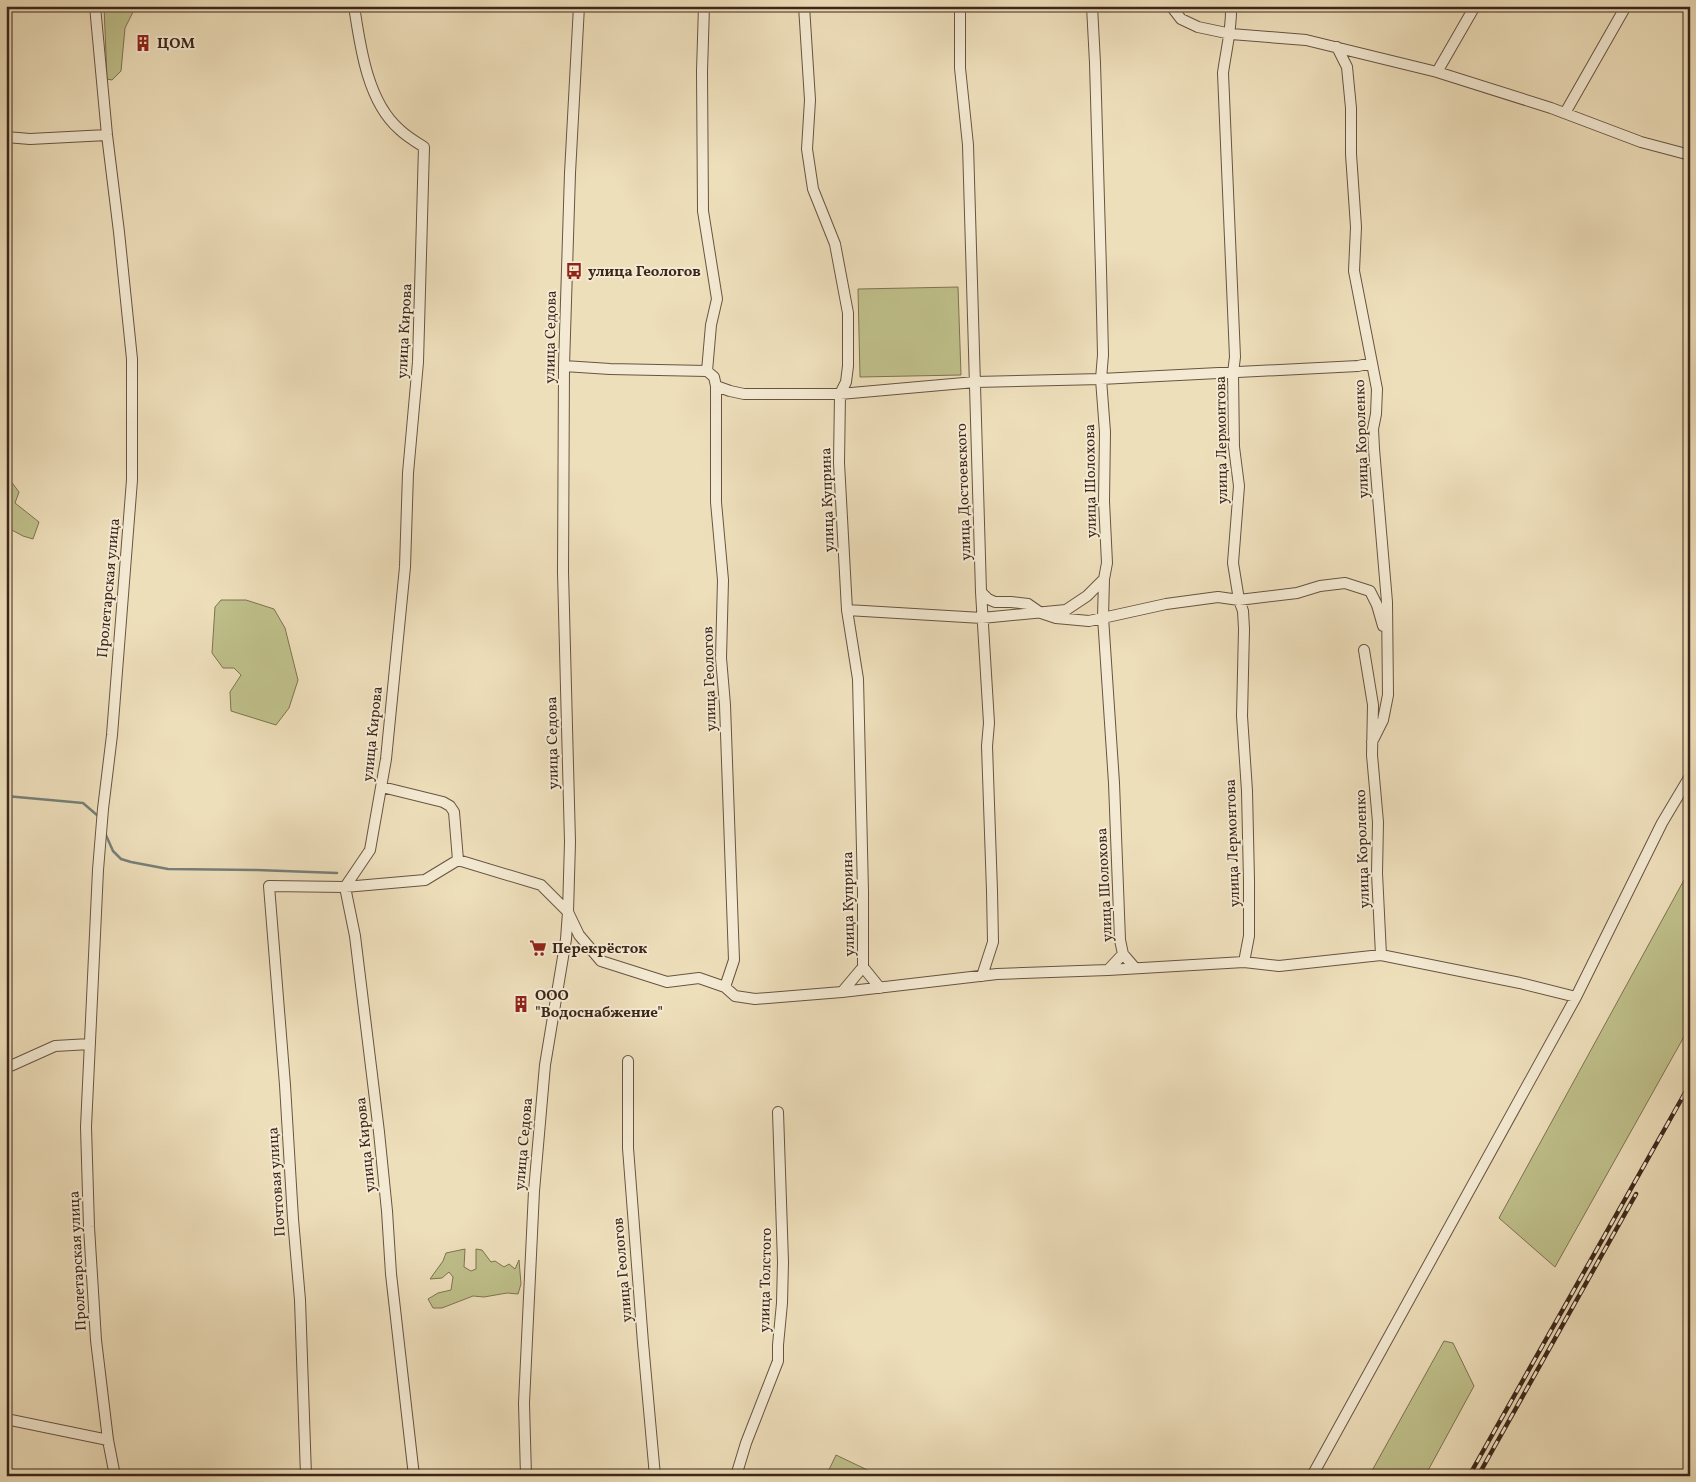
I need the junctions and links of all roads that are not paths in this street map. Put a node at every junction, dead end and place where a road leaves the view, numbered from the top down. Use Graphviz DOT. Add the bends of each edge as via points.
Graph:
graph roads {
  1 [pos="95,6"];
  2 [pos="354,6"];
  3 [pos="579,6"];
  4 [pos="704,6"];
  5 [pos="804,6"];
  6 [pos="960,6"];
  7 [pos="1092,6"];
  8 [pos="1170,6"];
  9 [pos="1231,6"];
  10 [pos="1474,6"];
  11 [pos="1626,6"];
  12 [pos="1231,34"];
  13 [pos="1337,47"];
  14 [pos="1437,72"];
  15 [pos="1566,113"];
  16 [pos="107,135"];
  17 [pos="6,138"];
  18 [pos="1690,155"];
  19 [pos="1372,363"];
  20 [pos="564,366"];
  21 [pos="707,371"];
  22 [pos="1234,373"];
  23 [pos="1101,379"];
  24 [pos="975,382"];
  25 [pos="716,386"];
  26 [pos="840,394"];
  27 [pos="1104,579"];
  28 [pos="980,592"];
  29 [pos="1240,600"];
  30 [pos="847,610"];
  31 [pos="1041,613"];
  32 [pos="1104,617"];
  33 [pos="982,618"];
  34 [pos="1364,650"];
  35 [pos="1387,652"];
  36 [pos="1372,742"];
  37 [pos="1690,776"];
  38 [pos="382,787"];
  39 [pos="458,860"];
  40 [pos="345,887"];
  41 [pos="568,912"];
  42 [pos="578,935"];
  43 [pos="566,939"];
  44 [pos="1124,954"];
  45 [pos="1381,955"];
  46 [pos="1244,962"];
  47 [pos="863,967"];
  48 [pos="1135,968"];
  49 [pos="1108,970"];
  50 [pos="982,976"];
  51 [pos="725,987"];
  52 [pos="880,988"];
  53 [pos="842,992"];
  54 [pos="1576,997"];
  55 [pos="90,1044"];
  56 [pos="628,1061"];
  57 [pos="6,1068"];
  58 [pos="778,1112"];
  59 [pos="6,1420"];
  60 [pos="108,1440"];
  61 [pos="115,1476"];
  62 [pos="306,1476"];
  63 [pos="414,1476"];
  64 [pos="526,1476"];
  65 [pos="655,1476"];
  66 [pos="736,1476"];
  67 [pos="1312,1476"];
  1 -- 16 [label="street, Пролетарская улица"];
  2 -- 38 [label="street, улица Кирова" via="361,53 385,114 398,129 424,147 418,362 408,473 405,567"];
  3 -- 20 [label="street, улица Седова"];
  4 -- 21 [label="street" via="703,211 718,299 711,325"];
  5 -- 26 [label="street, улица Куприна" via="810,100 807,148 813,189 835,244 848,314 848,366"];
  6 -- 24 [label="street, улица Достоевского"];
  7 -- 23 [label="street, улица Шолохова" via="1103,327"];
  8 -- 12 [label="street" via="1182,19 1198,27"];
  9 -- 12 [label="street, улица Лермонтова"];
  10 -- 14 [label="street"];
  11 -- 15 [label="street"];
  12 -- 13 [label="street" via="1258,34"];
  12 -- 22 [label="street, улица Лермонтова" via="1223,73"];
  13 -- 14 [label="street"];
  13 -- 19 [label="street, улица Короленко" via="1346,67 1351,108 1356,227 1354,271"];
  14 -- 15 [label="street"];
  15 -- 18 [label="street" via="1641,142"];
  16 -- 17 [label="street"];
  16 -- 55 [label="street, Пролетарская улица" via="132,359 132,480 100,846"];
  19 -- 22 [label="street"];
  19 -- 35 [label="street, улица Короленко" via="1377,389 1373,429"];
  20 -- 21 [label="street"];
  20 -- 41 [label="street, улица Седова" via="563,572 570,842"];
  21 -- 25 [label="street" via="714,377"];
  22 -- 23 [label="street"];
  22 -- 29 [label="street, улица Лермонтова" via="1234,447 1239,486 1233,563"];
  23 -- 24 [label="street"];
  23 -- 27 [label="street, улица Шолохова" via="1107,564"];
  24 -- 26 [label="street"];
  24 -- 28 [label="street, улица Достоевского"];
  25 -- 26 [label="street" via="744,394"];
  25 -- 51 [label="street, улица Геологов" via="716,502 723,580 721,658 734,960"];
  26 -- 30 [label="street, улица Куприна" via="839,463"];
  27 -- 31 [label="street" via="1066,610"];
  27 -- 32 [label="street, улица Шолохова"];
  28 -- 31 [label="street" via="995,602 1028,604"];
  28 -- 33 [label="street, улица Достоевского"];
  29 -- 32 [label="street" via="1218,597"];
  29 -- 35 [label="street" via="1297,593 1345,582 1370,591 1382,622"];
  29 -- 46 [label="street, улица Лермонтова" via="1244,629 1242,716 1249,881 1249,936"];
  30 -- 33 [label="street"];
  30 -- 47 [label="street, улица Куприна" via="858,679"];
  31 -- 32 [label="street" via="1089,622"];
  31 -- 33 [label="street"];
  32 -- 44 [label="street, улица Шолохова" via="1120,940"];
  33 -- 50 [label="street, улица Достоевского" via="989,723 992,900 992,942"];
  34 -- 36 [label="street, улица Короленко" via="1372,705"];
  35 -- 36 [label="street, улица Короленко" via="1388,695"];
  36 -- 45 [label="street, улица Короленко" via="1378,822"];
  37 -- 54 [label="street" via="1662,823"];
  38 -- 39 [label="street" via="450,806 454,812"];
  38 -- 40 [label="street, улица Кирова" via="370,850"];
  39 -- 40 [label="street" via="425,880"];
  39 -- 41 [label="street" via="540,885"];
  40 -- 62 [label="street, Почтовая улица" via="269,886 300,1300"];
  40 -- 63 [label="street, улица Кирова" via="355,936 379,1132"];
  41 -- 42 [label="street"];
  41 -- 43 [label="street, улица Седова"];
  42 -- 43 [label="street" via="571,933"];
  42 -- 51 [label="street" via="601,962 667,982 699,978"];
  43 -- 64 [label="street, улица Седова" via="545,1065 534,1191 524,1402"];
  44 -- 48 [label="street"];
  44 -- 49 [label="street"];
  45 -- 46 [label="street" via="1279,966"];
  45 -- 54 [label="street"];
  46 -- 48 [label="street"];
  47 -- 52 [label="street"];
  47 -- 53 [label="street, улица Куприна"];
  48 -- 49 [label="street"];
  49 -- 50 [label="street"];
  50 -- 52 [label="street"];
  51 -- 53 [label="street" via="736,996 755,1000"];
  52 -- 53 [label="street"];
  54 -- 67 [label="street"];
  55 -- 57 [label="street" via="55,1046"];
  55 -- 60 [label="street, Пролетарская улица" via="86,1127 89,1227 96,1340"];
  56 -- 65 [label="street, улица Геологов" via="628,1148"];
  58 -- 66 [label="street, улица Толстого" via="782,1262 778,1361"];
  59 -- 60 [label="street"];
  60 -- 61 [label="street, Пролетарская улица"];
}
